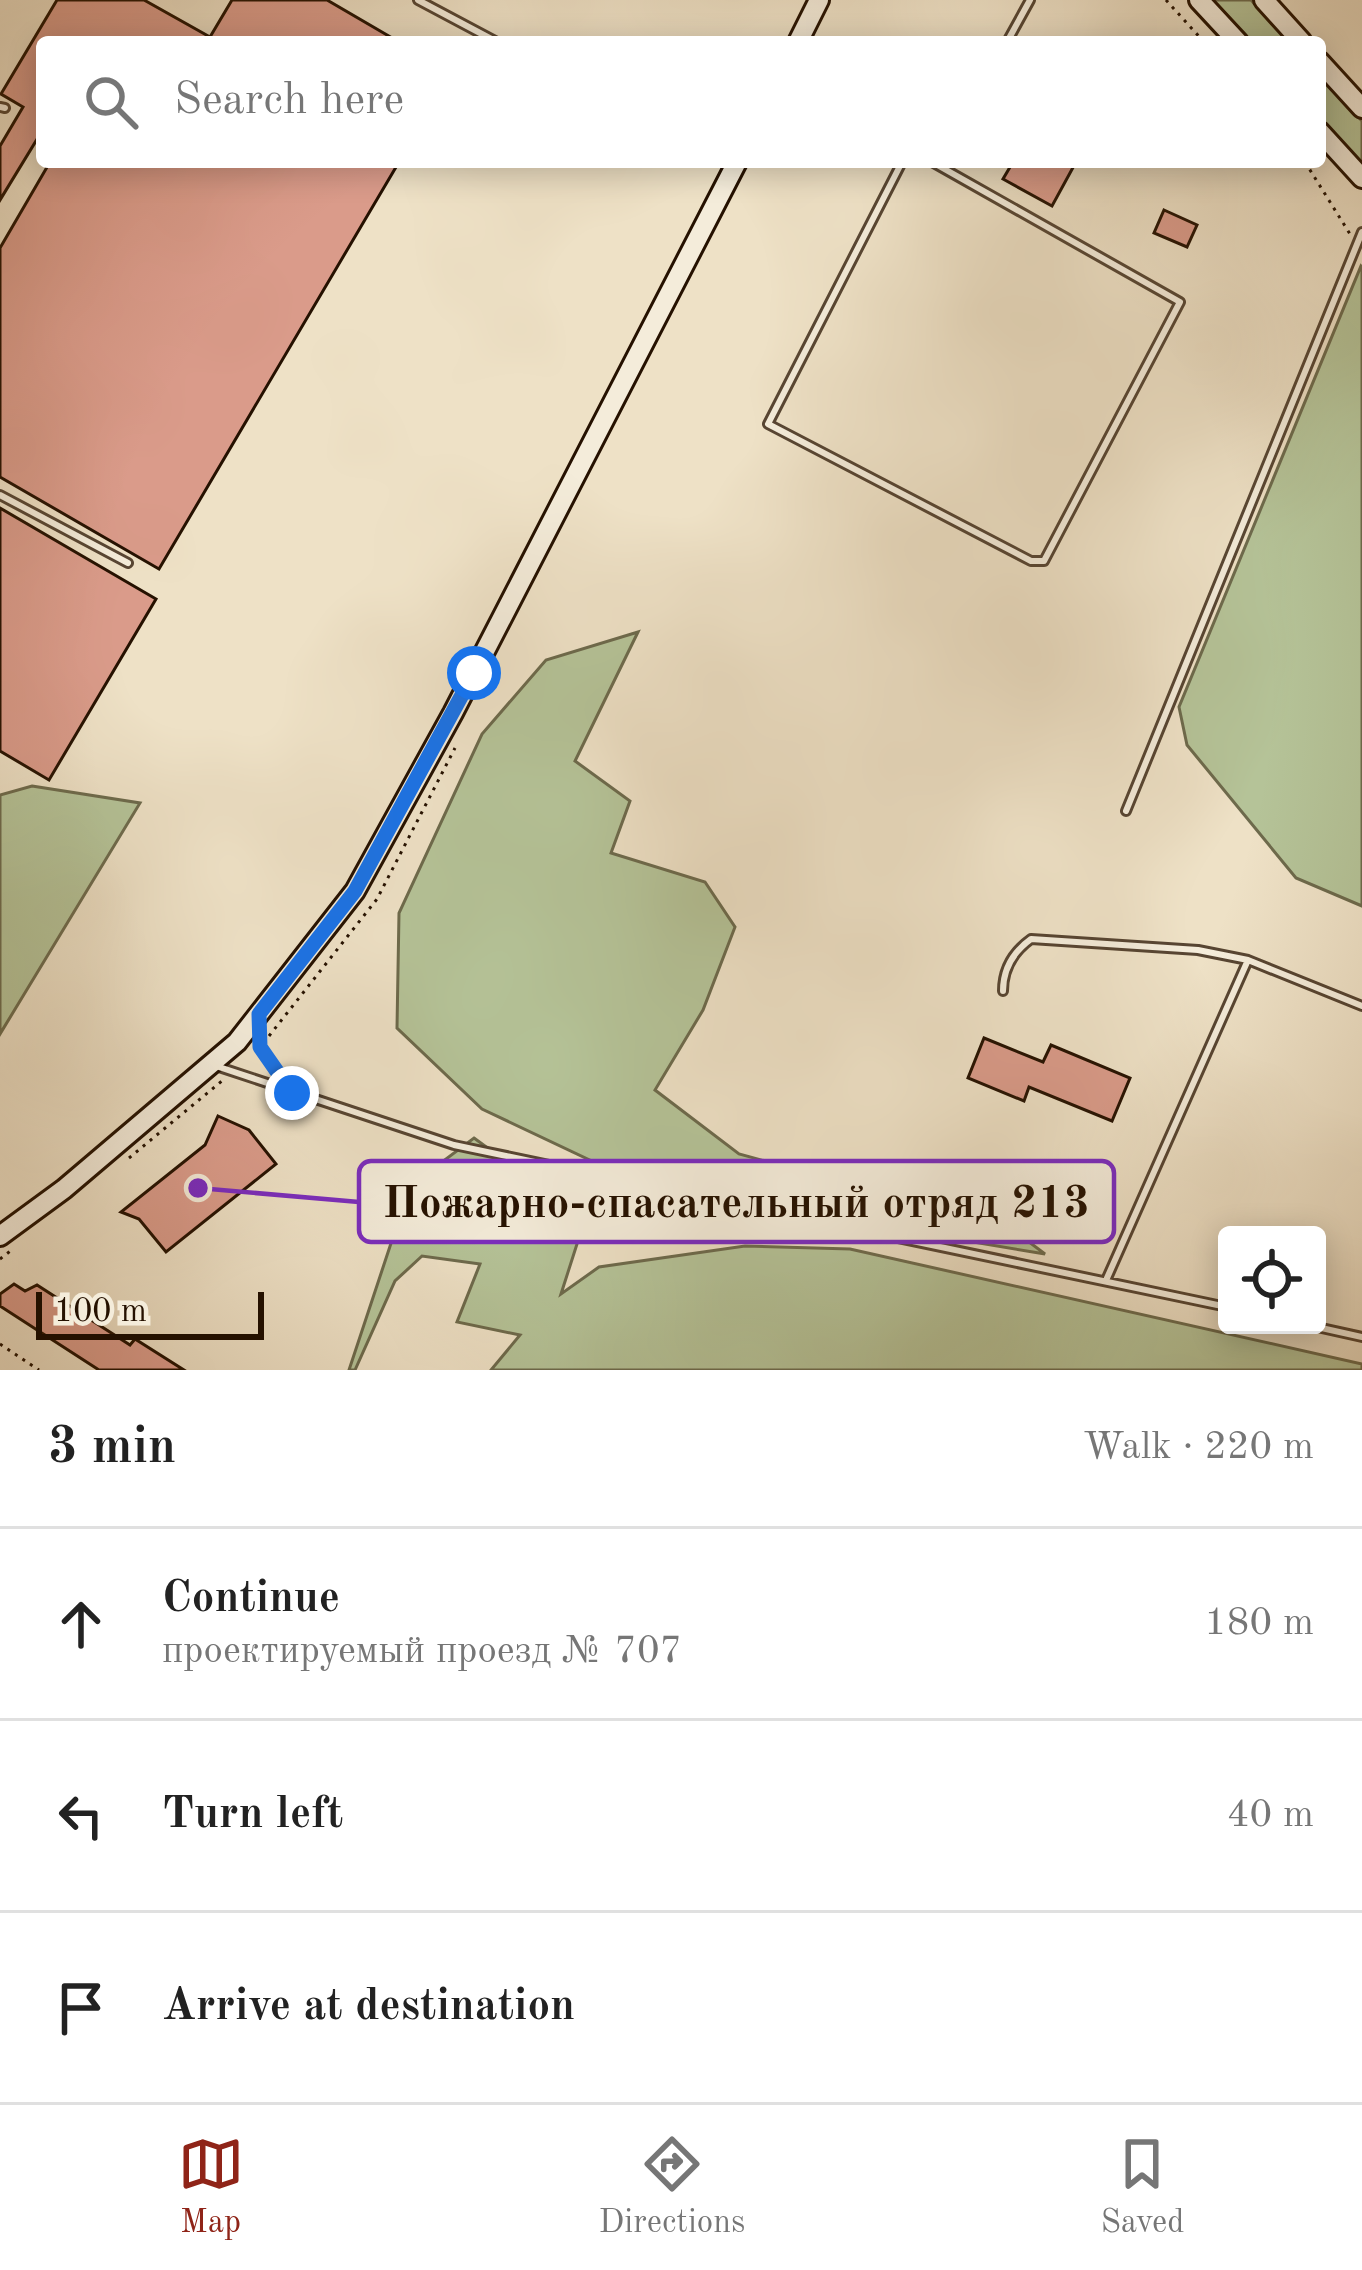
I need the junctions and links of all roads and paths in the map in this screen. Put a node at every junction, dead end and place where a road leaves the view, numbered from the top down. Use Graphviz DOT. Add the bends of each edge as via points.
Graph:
graph roads {
  1 [pos="418,0"];
  2 [pos="819,0"];
  3 [pos="1030,0"];
  4 [pos="1166,0"];
  5 [pos="1199,0"];
  6 [pos="1264,0"];
  7 [pos="486,36"];
  8 [pos="801,36"];
  9 [pos="1010,36"];
  10 [pos="1199,36"];
  11 [pos="1232,36"];
  12 [pos="1297,36"];
  13 [pos="1326,69"];
  14 [pos="1362,108"];
  15 [pos="1326,139"];
  16 [pos="734,168"];
  17 [pos="899,168"];
  18 [pos="946,168"];
  19 [pos="1309,168"];
  20 [pos="1362,178"];
  21 [pos="1362,232"];
  22 [pos="1357,244"];
  23 [pos="0,495"];
  24 [pos="128,563"];
  25 [pos="1126,811"];
  26 [pos="1249,960"];
  27 [pos="1003,991"];
  28 [pos="1362,1006"];
  29 [pos="259,1014"];
  30 [pos="211,1064"];
  31 [pos="292,1093"];
  32 [pos="0,1236"];
  33 [pos="1106,1279"];
  34 [pos="1218,1304"];
  35 [pos="1326,1329"];
  36 [pos="1362,1337"];
  37 [pos="0,1344"];
  38 [pos="40,1370"];
  1 -- 7 [label="lane"];
  2 -- 8 [label="street"];
  3 -- 9 [label="lane"];
  4 -- 10 [label="path"];
  5 -- 11 [label="street"];
  6 -- 12 [label="street"];
  13 -- 14 [label="street"];
  15 -- 20 [label="street"];
  16 -- 29 [label="street" via="355,891"];
  17 -- 18 [label="lane" via="768,424 1044,561 1180,302"];
  19 -- 22 [label="path"];
  21 -- 22 [label="lane"];
  22 -- 25 [label="lane"];
  23 -- 24 [label="lane"];
  26 -- 27 [label="lane" via="1031,939 1016,950"];
  26 -- 28 [label="lane"];
  26 -- 33 [label="lane"];
  29 -- 30 [label="street"];
  29 -- 31 [label="lane" via="260,1047"];
  30 -- 31 [label="lane"];
  30 -- 32 [label="street"];
  31 -- 33 [label="lane" via="454,1145"];
  33 -- 34 [label="lane"];
  35 -- 36 [label="lane"];
  37 -- 38 [label="path"];
}
